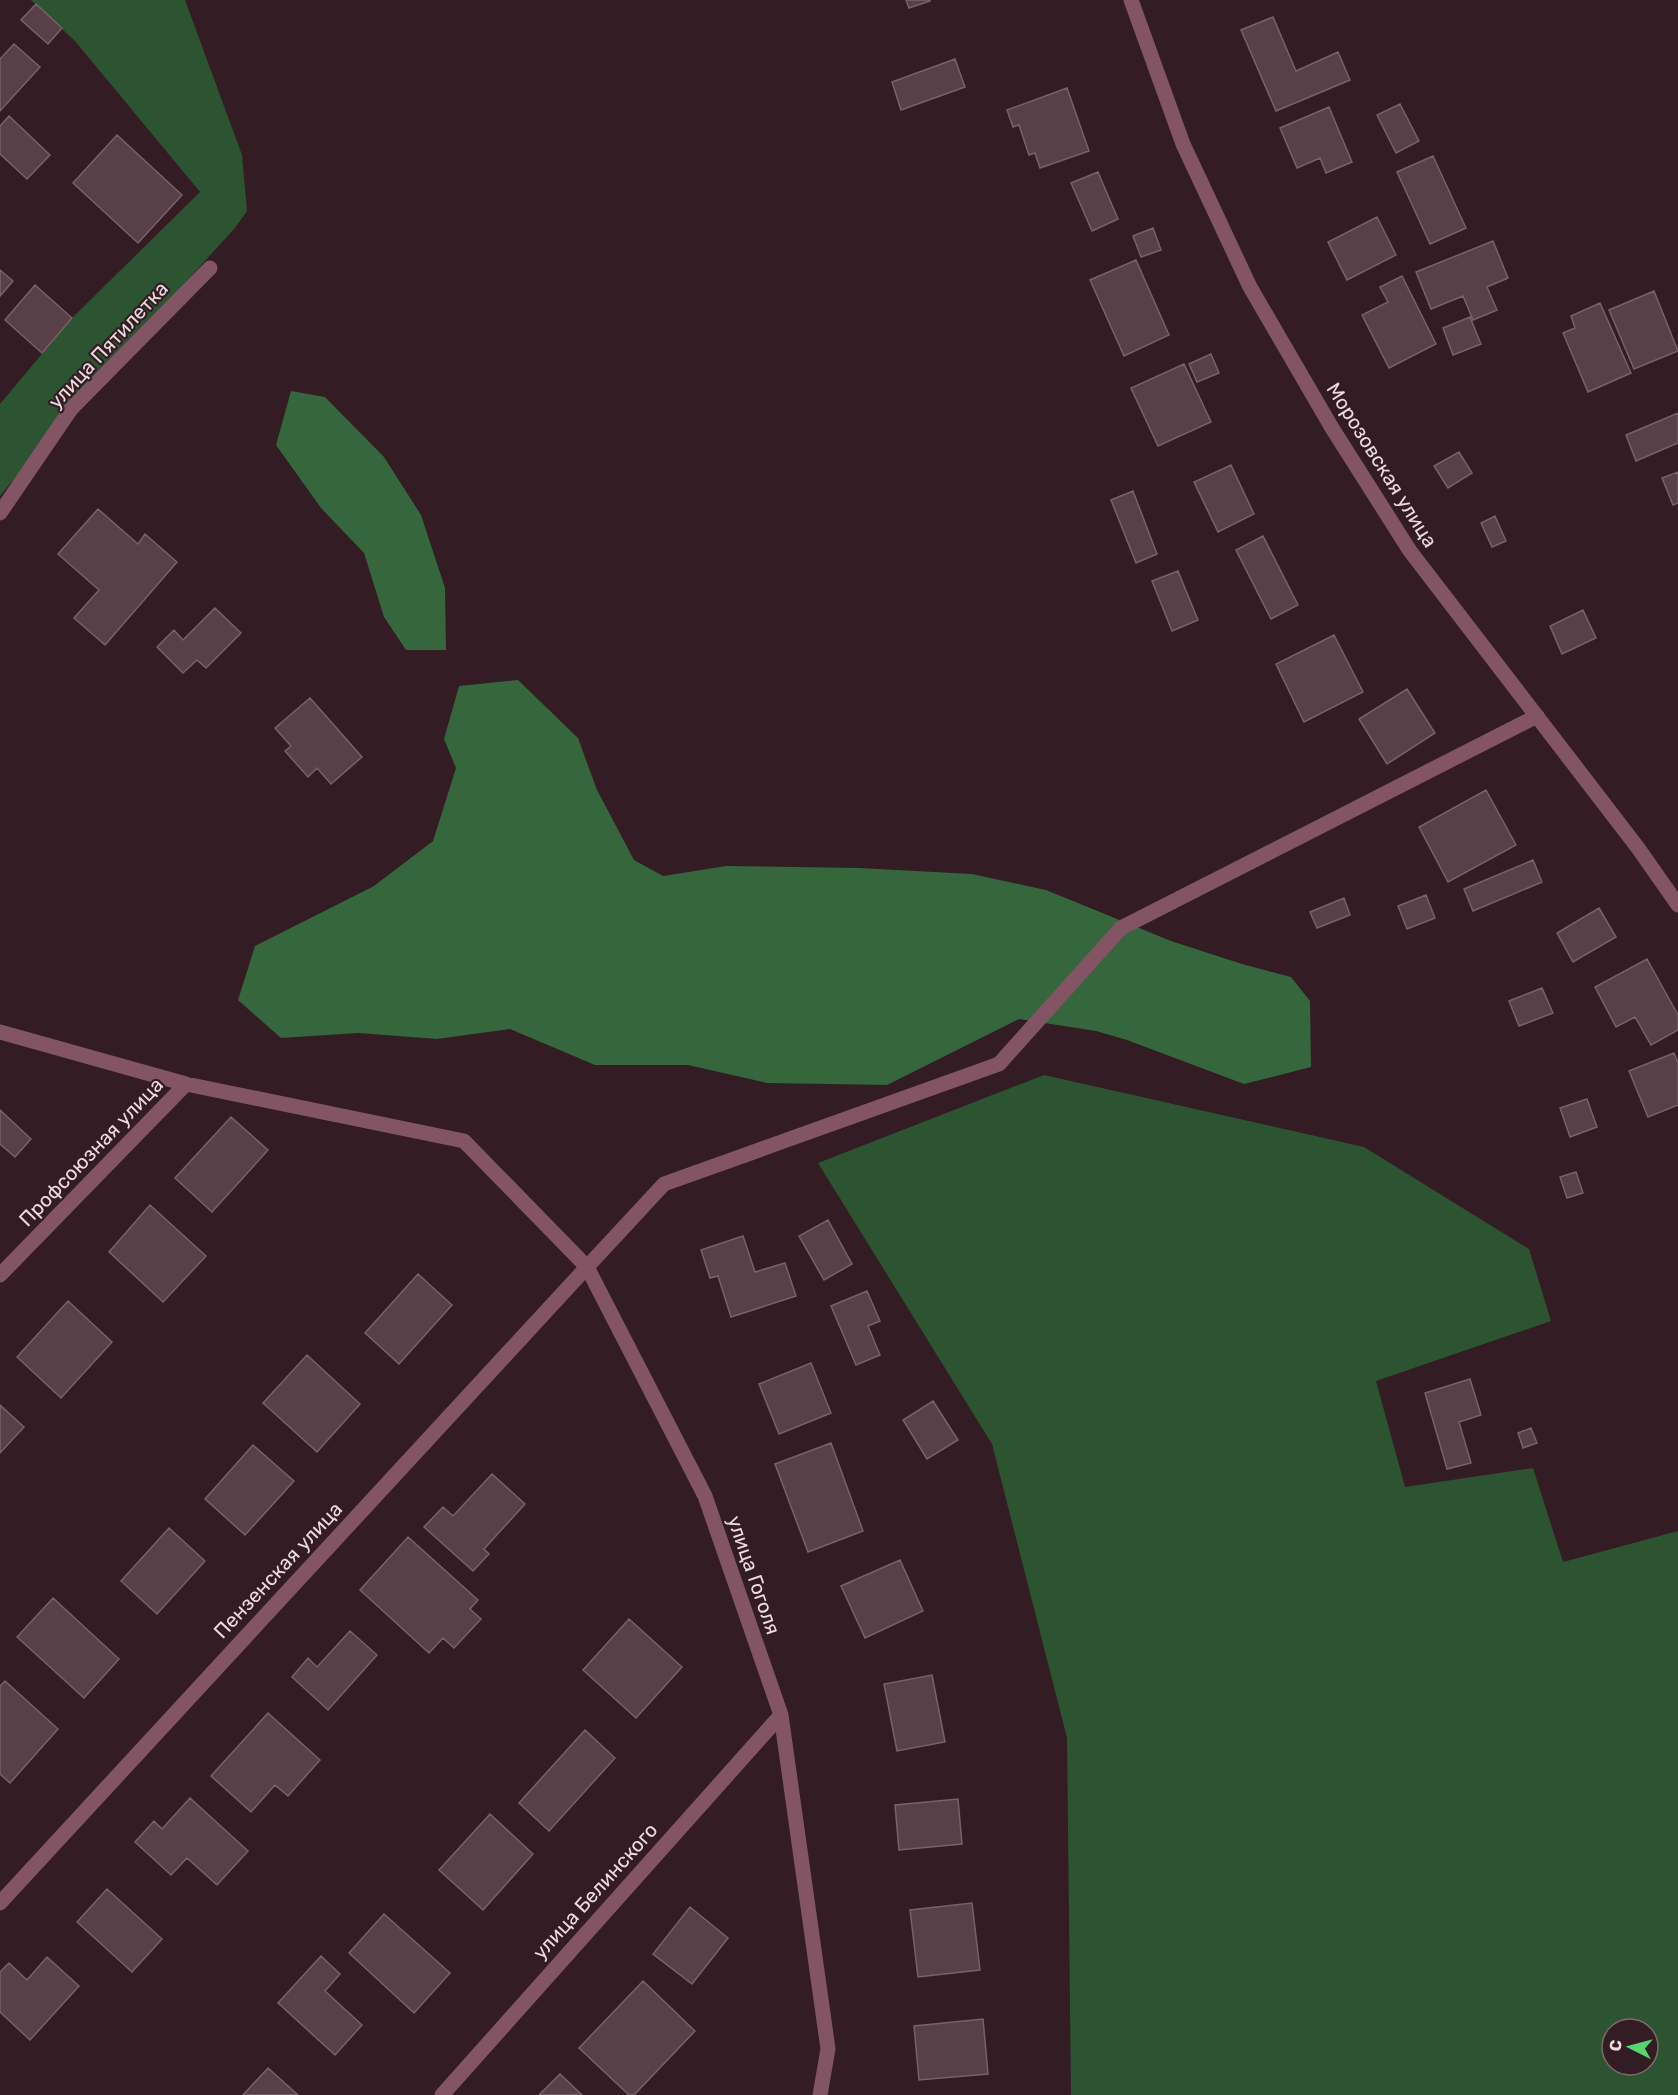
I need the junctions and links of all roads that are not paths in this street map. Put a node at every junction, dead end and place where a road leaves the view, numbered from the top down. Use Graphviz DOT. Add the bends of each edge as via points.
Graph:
graph roads {
  1 [pos="1131,0"];
  2 [pos="210,268"];
  3 [pos="0,513"];
  4 [pos="1537,717"];
  5 [pos="1678,905"];
  6 [pos="0,1032"];
  7 [pos="186,1084"];
  8 [pos="587,1267"];
  9 [pos="0,1275"];
  10 [pos="781,1715"];
  11 [pos="0,1903"];
  12 [pos="442,2095"];
  13 [pos="820,2095"];
  1 -- 4 [label="street, Морозовская улица" via="1183,144 1250,287 1332,428 1410,550"];
  2 -- 3 [label="street, улица Пятилетка" via="71,410"];
  4 -- 5 [label="street, Морозовская улица"];
  4 -- 8 [label="street, Пензенская улица" via="1121,928 999,1064 664,1184"];
  6 -- 7 [label="street"];
  7 -- 8 [label="street, улица Гоголя" via="464,1142"];
  7 -- 9 [label="street, Профсоюзная улица"];
  8 -- 10 [label="street, улица Гоголя" via="705,1496"];
  8 -- 11 [label="street, Пензенская улица"];
  10 -- 12 [label="street, улица Белинского"];
  10 -- 13 [label="street, улица Гоголя" via="828,2049"];
}
